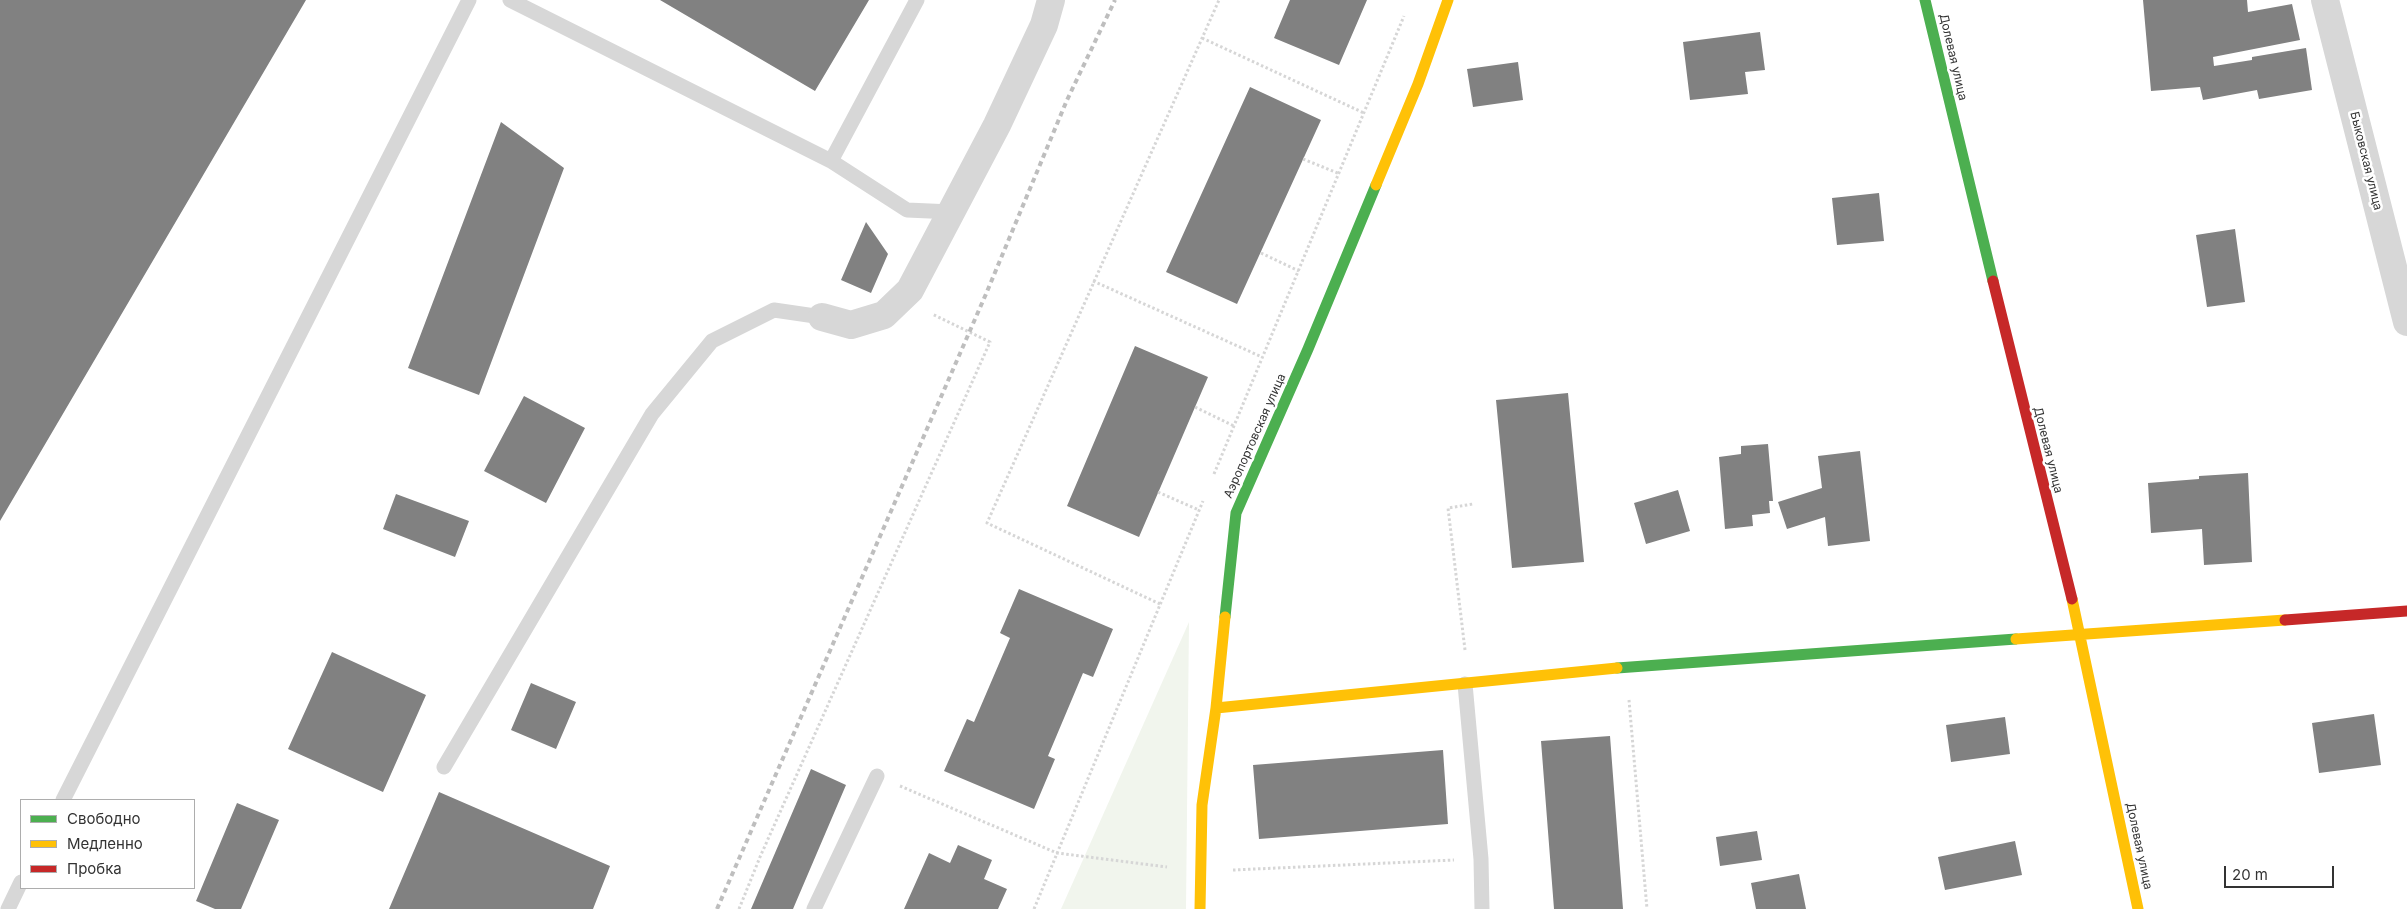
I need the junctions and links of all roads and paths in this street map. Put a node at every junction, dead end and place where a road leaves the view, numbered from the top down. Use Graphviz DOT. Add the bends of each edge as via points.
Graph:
graph roads {
  1 [pos="468,0"];
  2 [pos="510,0"];
  3 [pos="917,0"];
  4 [pos="1051,0"];
  5 [pos="1219,0"];
  6 [pos="1448,0"];
  7 [pos="1925,0"];
  8 [pos="2325,0"];
  9 [pos="1408,9"];
  10 [pos="1202,38"];
  11 [pos="1364,113"];
  12 [pos="1304,159"];
  13 [pos="831,161"];
  14 [pos="1339,173"];
  15 [pos="1375,188"];
  16 [pos="952,212"];
  17 [pos="1261,253"];
  18 [pos="1298,271"];
  19 [pos="1093,281"];
  20 [pos="1333,289"];
  21 [pos="900,300"];
  22 [pos="822,317"];
  23 [pos="2407,322"];
  24 [pos="1262,358"];
  25 [pos="1195,407"];
  26 [pos="1234,426"];
  27 [pos="1213,476"];
  28 [pos="1158,492"];
  29 [pos="1206,493"];
  30 [pos="1473,504"];
  31 [pos="1199,510"];
  32 [pos="1160,604"];
  33 [pos="2407,611"];
  34 [pos="2081,633"];
  35 [pos="1626,667"];
  36 [pos="1465,684"];
  37 [pos="1216,708"];
  38 [pos="444,767"];
  39 [pos="877,776"];
  40 [pos="64,799"];
  41 [pos="20,884"];
  42 [pos="8,909"];
  43 [pos="739,909"];
  44 [pos="814,909"];
  45 [pos="1034,909"];
  46 [pos="1200,909"];
  47 [pos="1482,909"];
  48 [pos="1647,909"];
  49 [pos="2138,909"];
  1 -- 40 [label="lane"];
  2 -- 13 [label="lane"];
  3 -- 13 [label="lane"];
  4 -- 16 [label="street" via="1044,24 1013,92"];
  5 -- 10 [label="path"];
  6 -- 15 [label="street, Аэропортовская улица"];
  7 -- 34 [label="street, Долевая улица" via="2015,378"];
  8 -- 23 [label="street, Быковская улица"];
  9 -- 11 [label="path"];
  10 -- 11 [label="path"];
  10 -- 19 [label="path"];
  11 -- 14 [label="path"];
  12 -- 14 [label="path"];
  13 -- 16 [label="lane" via="907,210"];
  14 -- 15 [label="path"];
  14 -- 18 [label="path"];
  15 -- 20 [label="street, Аэропортовская улица"];
  16 -- 21 [label="street" via="910,290"];
  17 -- 18 [label="path"];
  18 -- 20 [label="path"];
  18 -- 24 [label="path"];
  19 -- 24 [label="path"];
  19 -- 32 [label="path" via="987,522"];
  20 -- 37 [label="street, Аэропортовская улица" via="1236,513"];
  21 -- 22 [label="street" via="884,315 851,324"];
  21 -- 43 [label="path" via="990,342"];
  22 -- 38 [label="lane" via="774,310 712,341 652,414"];
  24 -- 26 [label="path"];
  25 -- 26 [label="path"];
  26 -- 27 [label="path"];
  28 -- 31 [label="path"];
  29 -- 31 [label="path"];
  30 -- 36 [label="path" via="1448,508 1466,656"];
  31 -- 32 [label="path"];
  32 -- 45 [label="path"];
  33 -- 34 [label="street"];
  34 -- 35 [label="street"];
  34 -- 49 [label="street, Долевая улица"];
  35 -- 36 [label="street"];
  35 -- 48 [label="path"];
  36 -- 37 [label="street"];
  36 -- 47 [label="lane" via="1481,859"];
  37 -- 46 [label="street, Аэропортовская улица" via="1202,805"];
  39 -- 44 [label="lane"];
  41 -- 42 [label="lane"];
}
